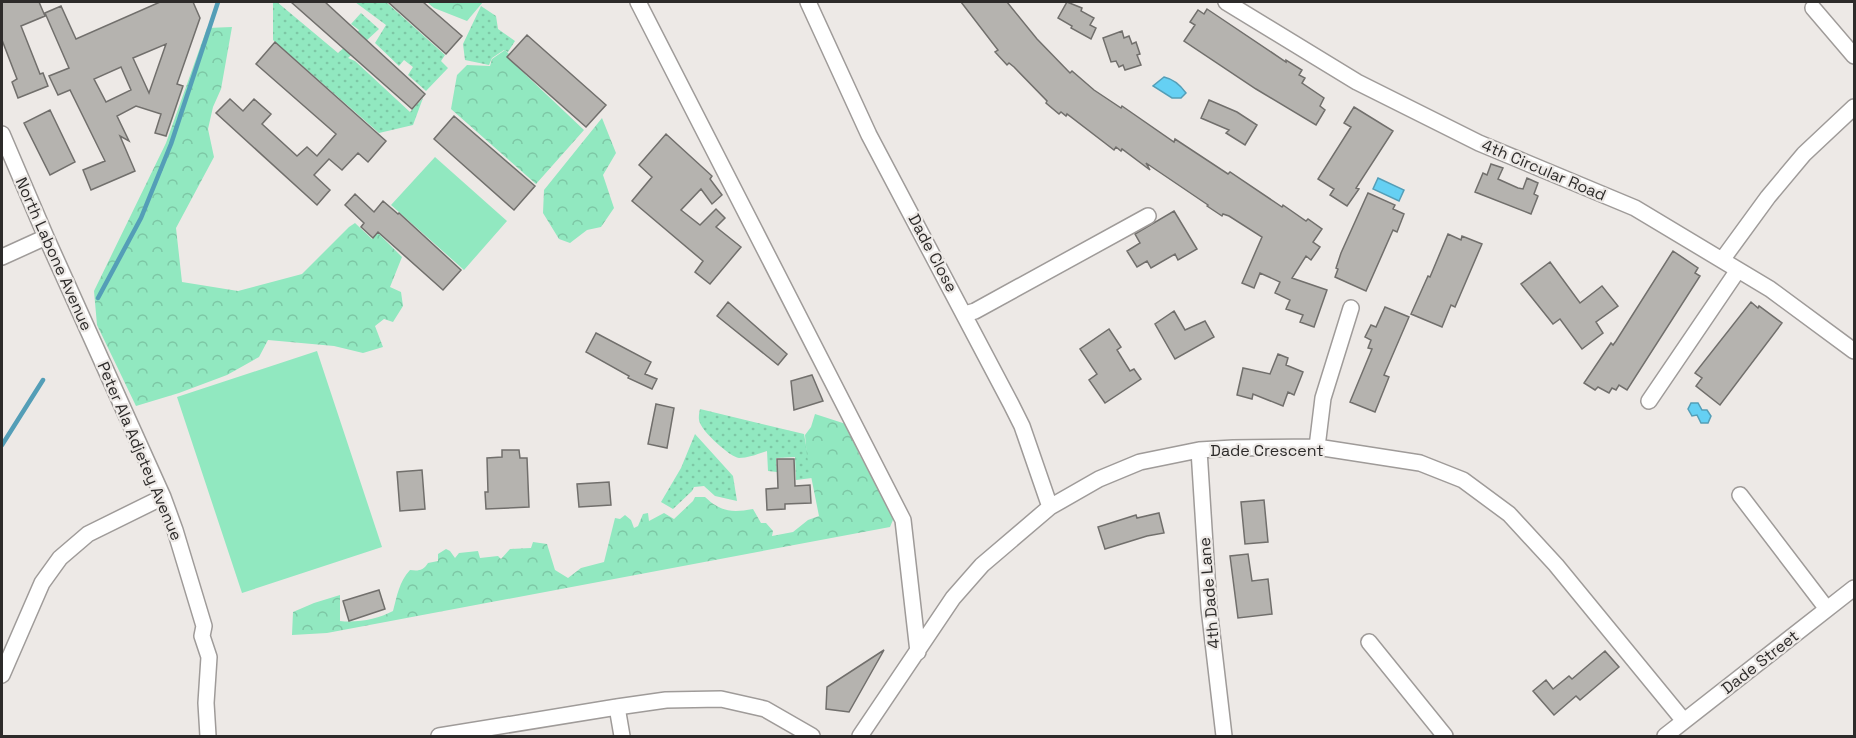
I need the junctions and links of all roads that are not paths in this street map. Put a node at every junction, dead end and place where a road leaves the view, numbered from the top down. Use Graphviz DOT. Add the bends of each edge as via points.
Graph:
graph roads {
  1 [pos="638,2"];
  2 [pos="808,2"];
  3 [pos="1226,2"];
  4 [pos="1813,8"];
  5 [pos="1854,56"];
  6 [pos="1854,107"];
  7 [pos="2,134"];
  8 [pos="1148,216"];
  9 [pos="46,237"];
  10 [pos="2,257"];
  11 [pos="1722,260"];
  12 [pos="1738,270"];
  13 [pos="1351,308"];
  14 [pos="965,314"];
  15 [pos="93,342"];
  16 [pos="1854,351"];
  17 [pos="1649,401"];
  18 [pos="1317,447"];
  19 [pos="1199,450"];
  20 [pos="1740,495"];
  21 [pos="163,497"];
  22 [pos="1050,507"];
  23 [pos="1854,588"];
  24 [pos="1827,609"];
  25 [pos="1369,642"];
  26 [pos="918,652"];
  27 [pos="2,675"];
  28 [pos="617,707"];
  29 [pos="1684,721"];
  30 [pos="208,736"];
  31 [pos="439,736"];
  32 [pos="622,736"];
  33 [pos="812,736"];
  34 [pos="860,736"];
  35 [pos="1224,736"];
  36 [pos="1445,736"];
  37 [pos="1665,736"];
  1 -- 26 [label="street" via="903,520"];
  2 -- 14 [label="street, Dade Close" via="869,135"];
  3 -- 11 [label="street, 4th Circular Road" via="1357,82 1479,143 1635,208"];
  4 -- 5 [label="street"];
  6 -- 11 [label="street" via="1804,154"];
  7 -- 9 [label="street, North Labone Avenue"];
  8 -- 14 [label="street"];
  9 -- 10 [label="street"];
  9 -- 15 [label="street, North Labone Avenue"];
  11 -- 12 [label="street, 4th Circular Road"];
  12 -- 16 [label="street, 4th Circular Road"];
  12 -- 17 [label="street"];
  13 -- 18 [label="street" via="1323,398"];
  14 -- 22 [label="street, Dade Close" via="1022,426"];
  15 -- 21 [label="street, Peter Ala Adjetey Avenue"];
  18 -- 19 [label="street, Dade Crescent"];
  18 -- 29 [label="street, Dade Crescent" via="1420,464 1463,480 1509,514"];
  19 -- 22 [label="street, Dade Crescent" via="1140,462 1099,479"];
  19 -- 35 [label="street, 4th Dade Lane" via="1209,608"];
  20 -- 24 [label="street"];
  21 -- 27 [label="street" via="88,534 60,558 42,583"];
  21 -- 30 [label="street, Peter Ala Adjetey Avenue" via="204,626 202,636 209,657"];
  22 -- 26 [label="street, Dade Crescent" via="982,566 953,598"];
  23 -- 24 [label="street, Dade Street"];
  24 -- 29 [label="street, Dade Street"];
  25 -- 36 [label="street"];
  26 -- 34 [label="street, Dade Crescent"];
  28 -- 31 [label="street"];
  28 -- 32 [label="street"];
  28 -- 33 [label="street" via="666,700 721,699 765,709"];
  29 -- 37 [label="street, Dade Street"];
}
